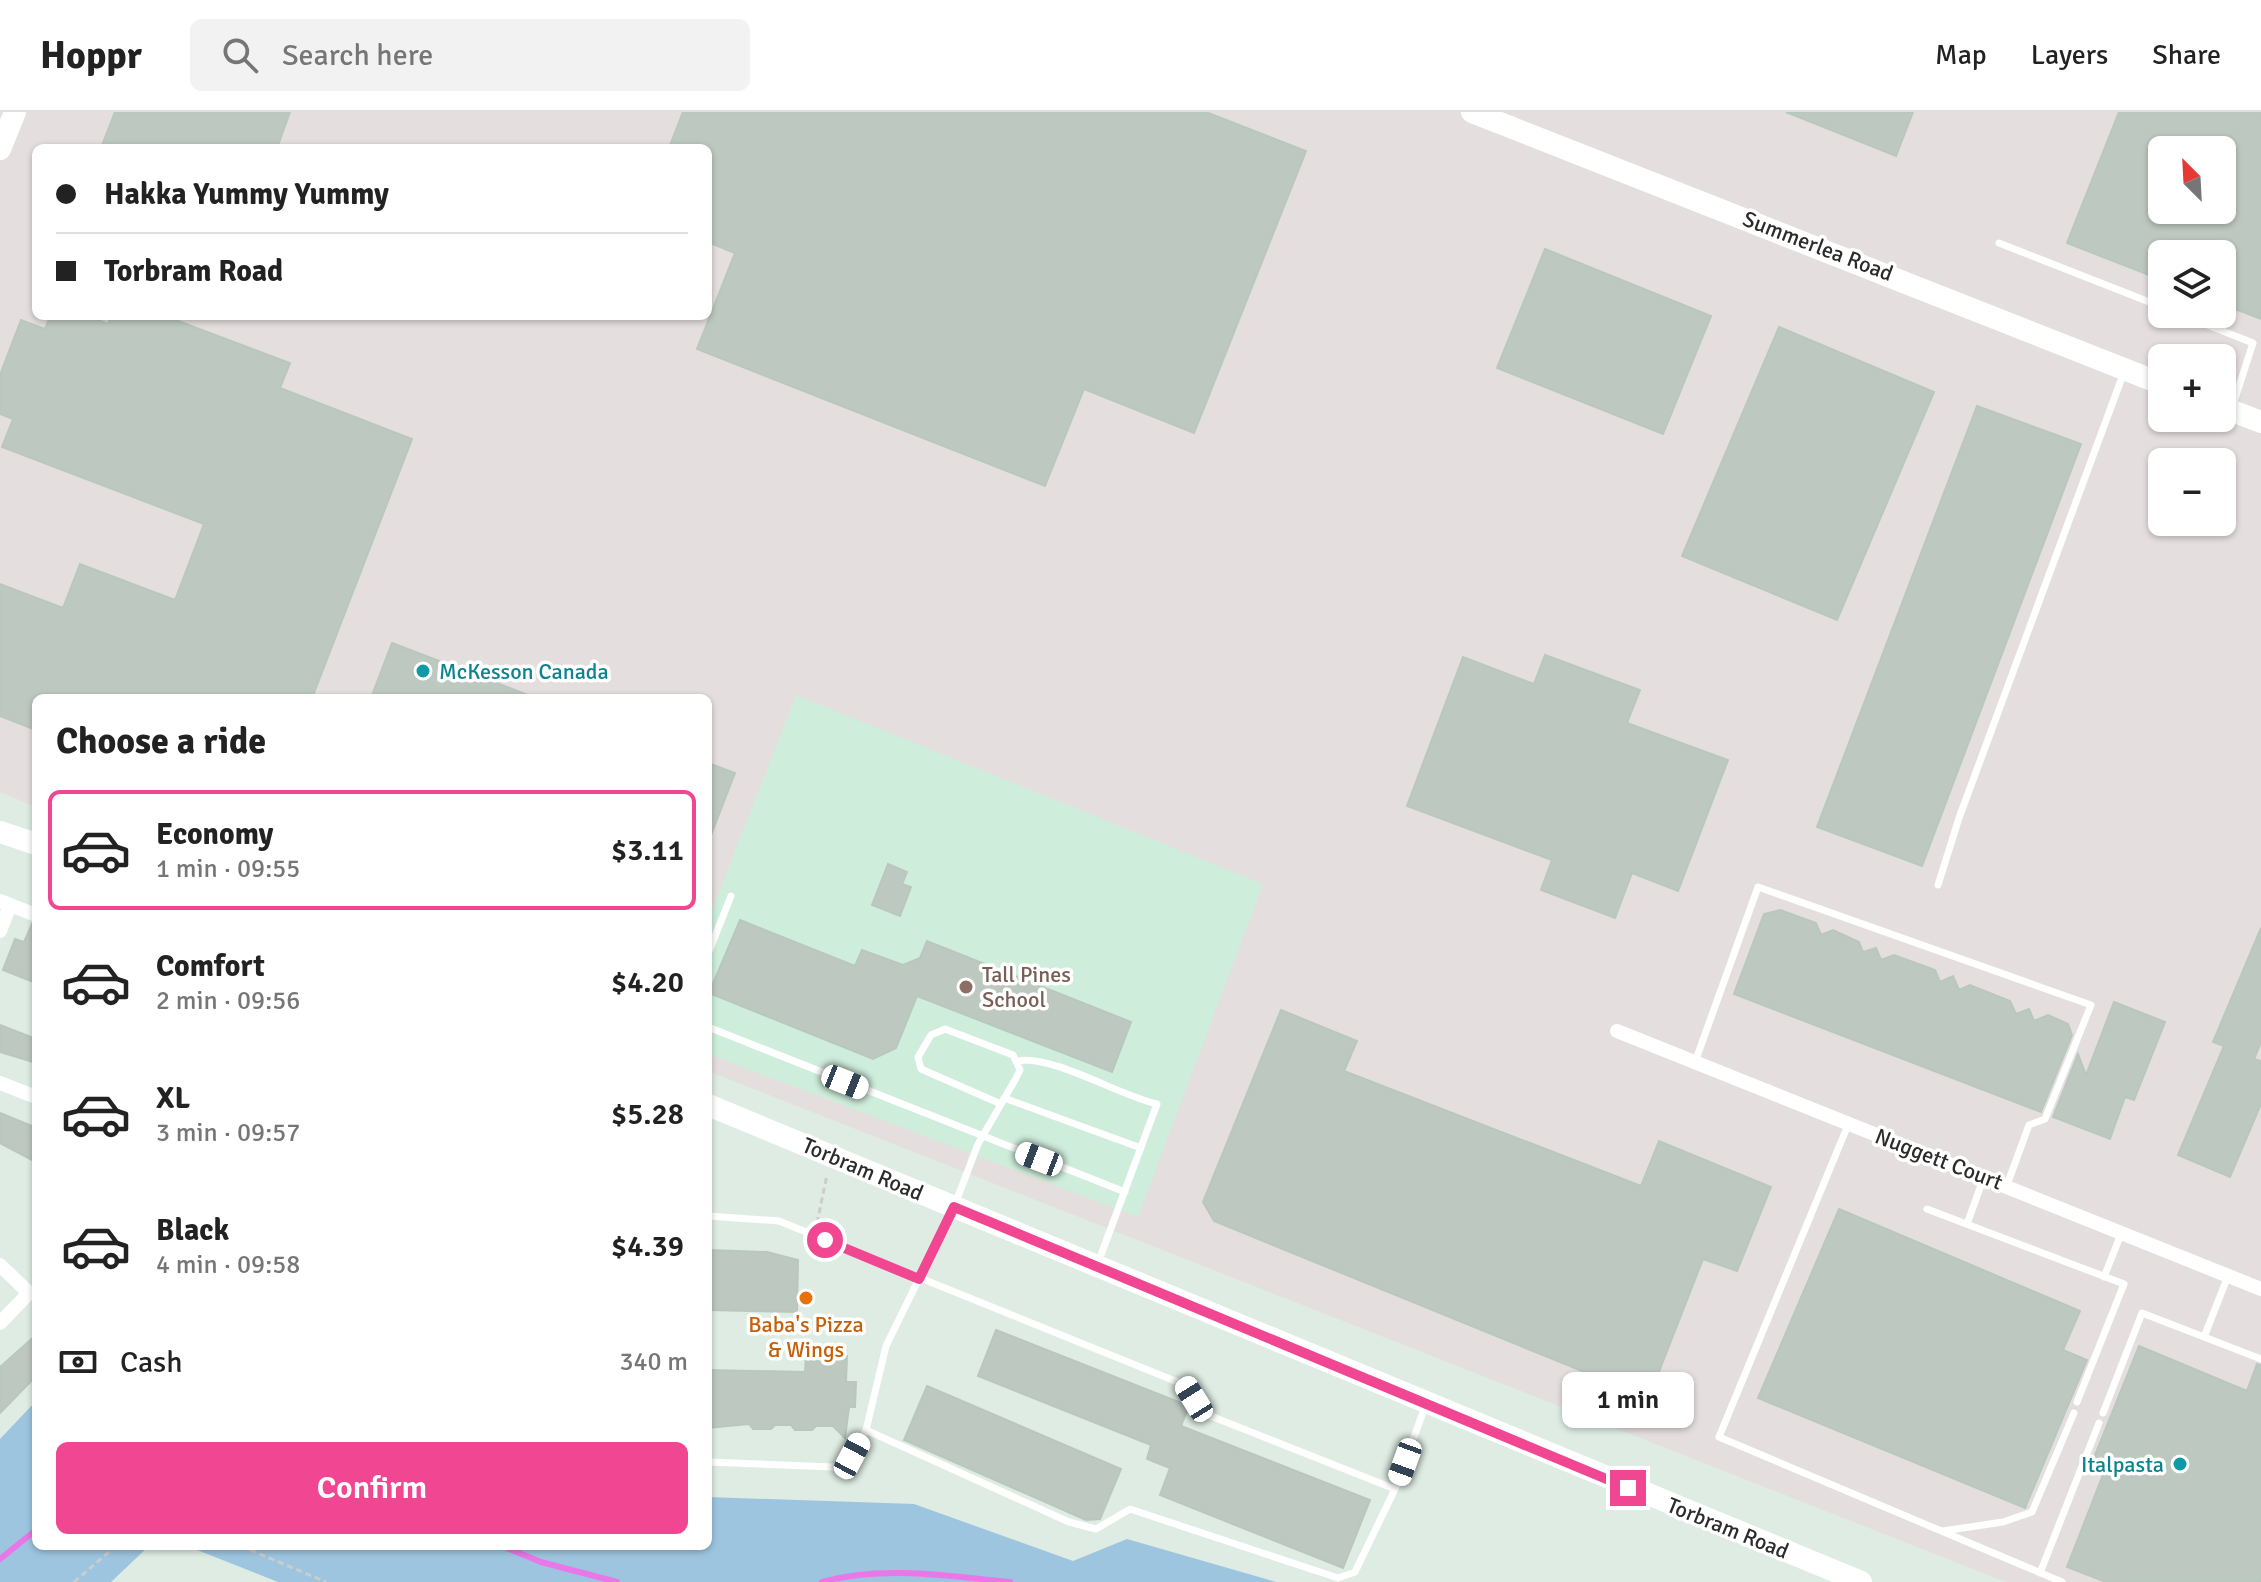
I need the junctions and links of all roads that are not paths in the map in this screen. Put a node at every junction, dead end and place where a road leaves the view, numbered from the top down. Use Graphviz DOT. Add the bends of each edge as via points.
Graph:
graph roads {
  1 [pos="1472,112"];
  2 [pos="8,118"];
  3 [pos="0,149"];
  4 [pos="1999,243"];
  5 [pos="2148,302"];
  6 [pos="2215,328"];
  7 [pos="2125,370"];
  8 [pos="2148,379"];
  9 [pos="2236,385"];
  10 [pos="2236,413"];
  11 [pos="2261,422"];
  12 [pos="0,832"];
  13 [pos="32,843"];
  14 [pos="1938,885"];
  15 [pos="731,896"];
  16 [pos="5,903"];
  17 [pos="32,913"];
  18 [pos="0,931"];
  19 [pos="712,944"];
  20 [pos="712,1029"];
  21 [pos="1617,1031"];
  22 [pos="1018,1061"];
  23 [pos="1695,1062"];
  24 [pos="0,1083"];
  25 [pos="32,1095"];
  26 [pos="1003,1101"];
  27 [pos="712,1107"];
  28 [pos="1849,1124"];
  29 [pos="982,1137"];
  30 [pos="1141,1148"];
  31 [pos="1984,1177"];
  32 [pos="2007,1185"];
  33 [pos="1125,1192"];
  34 [pos="954,1207"];
  35 [pos="1927,1209"];
  36 [pos="712,1216"];
  37 [pos="1967,1224"];
  38 [pos="2121,1232"];
  39 [pos="0,1265"];
  40 [pos="1097,1267"];
  41 [pos="2228,1276"];
  42 [pos="2104,1277"];
  43 [pos="919,1279"];
  44 [pos="2261,1289"];
  45 [pos="0,1323"];
  46 [pos="2204,1337"];
  47 [pos="2261,1359"];
  48 [pos="2077,1402"];
  49 [pos="1426,1404"];
  50 [pos="2074,1413"];
  51 [pos="2103,1413"];
  52 [pos="2099,1423"];
  53 [pos="866,1430"];
  54 [pos="712,1462"];
  55 [pos="1395,1489"];
  56 [pos="1941,1532"];
  57 [pos="2040,1573"];
  58 [pos="1861,1582"];
  59 [pos="2062,1582"];
  1 -- 7 [label="main road, Summerlea Road"];
  2 -- 3 [label="main road"];
  4 -- 5 [label="lane"];
  6 -- 9 [label="lane" via="2253,343"];
  7 -- 8 [label="main road, Summerlea Road"];
  7 -- 14 [label="lane"];
  10 -- 11 [label="main road"];
  12 -- 13 [label="main road"];
  15 -- 19 [label="lane"];
  16 -- 17 [label="street"];
  16 -- 18 [label="street"];
  20 -- 29 [label="lane"];
  21 -- 23 [label="street, Nuggett Court"];
  22 -- 26 [label="lane" via="1020,1070"];
  22 -- 26 [label="lane" via="945,1029 931,1035 918,1057 921,1069 931,1076"];
  22 -- 30 [label="lane" via="1037,1059 1157,1104"];
  23 -- 28 [label="street, Nuggett Court"];
  23 -- 32 [label="lane" via="1758,887 2091,1005 2045,1119 2029,1125"];
  24 -- 25 [label="street"];
  26 -- 29 [label="lane"];
  26 -- 30 [label="lane"];
  27 -- 34 [label="main road, Torbram Road"];
  28 -- 31 [label="street, Nuggett Court"];
  28 -- 56 [label="lane" via="1719,1437"];
  29 -- 33 [label="lane"];
  29 -- 34 [label="lane"];
  30 -- 33 [label="lane"];
  31 -- 32 [label="street, Nuggett Court"];
  31 -- 37 [label="lane"];
  32 -- 38 [label="street, Nuggett Court"];
  33 -- 40 [label="lane"];
  34 -- 40 [label="main road, Torbram Road"];
  34 -- 43 [label="lane"];
  35 -- 37 [label="lane"];
  36 -- 43 [label="lane" via="779,1221"];
  37 -- 42 [label="lane"];
  38 -- 41 [label="street, Nuggett Court"];
  38 -- 42 [label="lane"];
  39 -- 45 [label="street" via="29,1293"];
  40 -- 49 [label="main road, Torbram Road"];
  41 -- 44 [label="street, Nuggett Court"];
  41 -- 46 [label="lane"];
  42 -- 48 [label="lane" via="2124,1284"];
  43 -- 53 [label="lane" via="886,1346"];
  43 -- 55 [label="lane" via="1185,1385 1203,1413"];
  46 -- 47 [label="lane"];
  46 -- 51 [label="lane" via="2142,1313"];
  49 -- 55 [label="lane"];
  49 -- 58 [label="main road, Torbram Road"];
  50 -- 56 [label="lane" via="2032,1512"];
  52 -- 57 [label="lane"];
  53 -- 54 [label="lane" via="852,1456 834,1467"];
  53 -- 55 [label="lane" via="1069,1522 1096,1529 1130,1509 1338,1578 1355,1572"];
  56 -- 57 [label="lane"];
  57 -- 59 [label="lane"];
}
